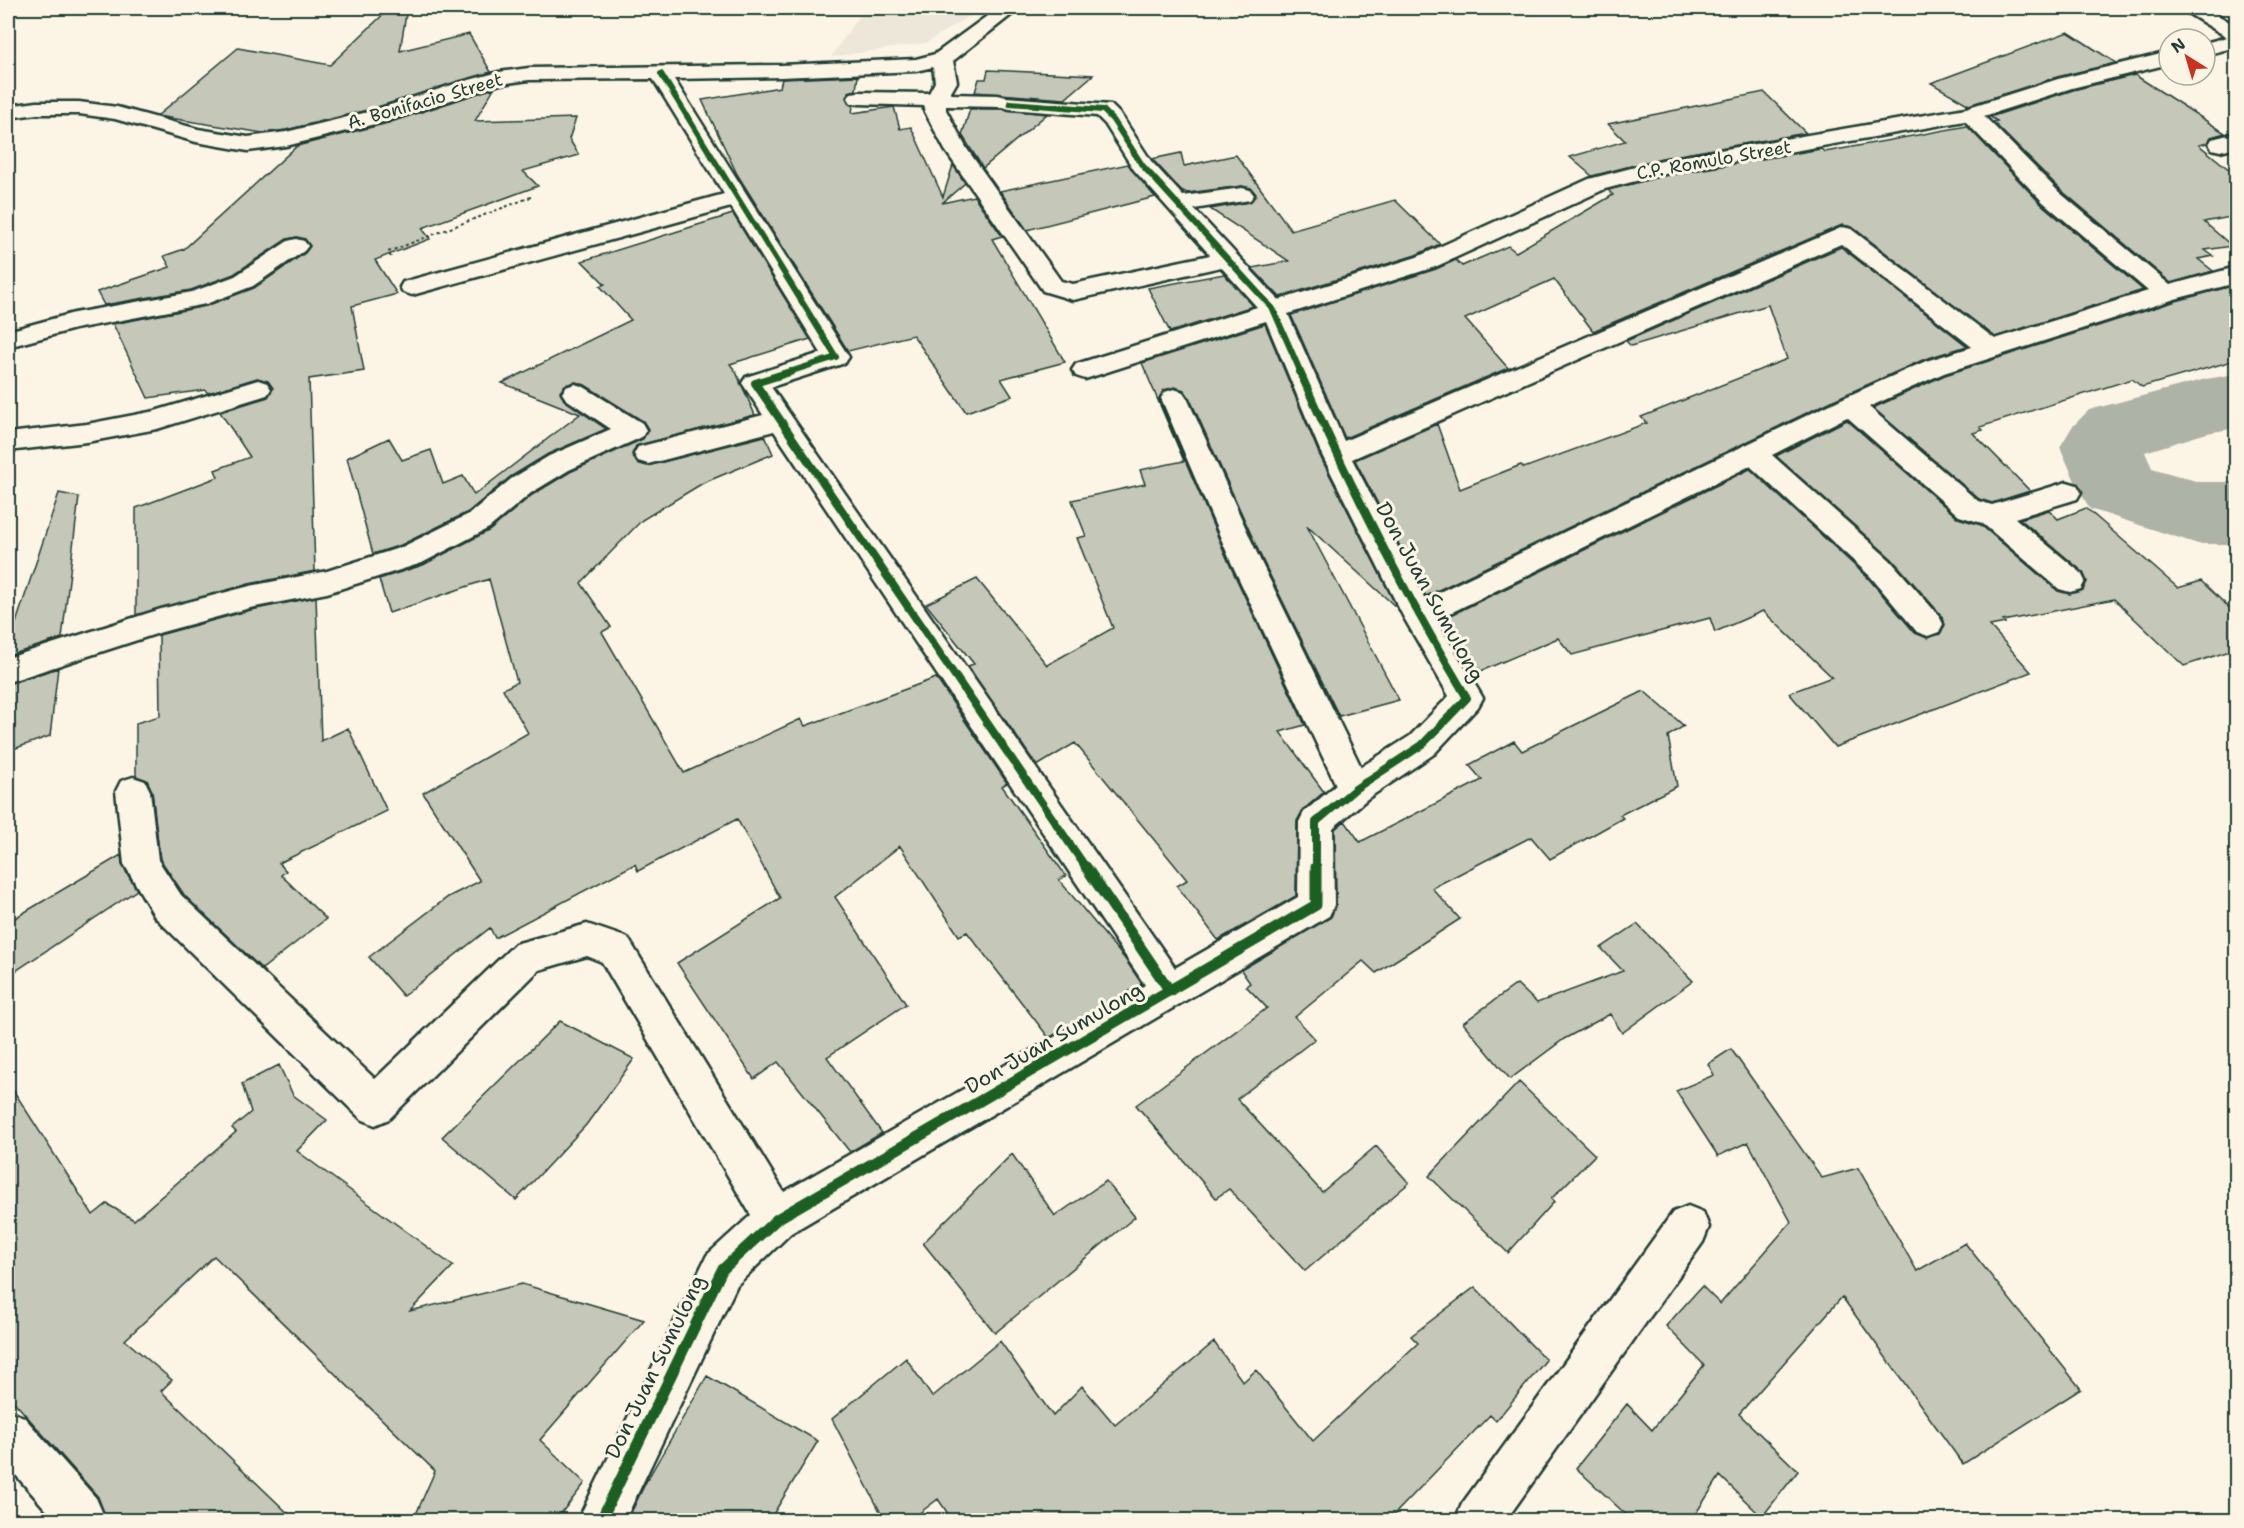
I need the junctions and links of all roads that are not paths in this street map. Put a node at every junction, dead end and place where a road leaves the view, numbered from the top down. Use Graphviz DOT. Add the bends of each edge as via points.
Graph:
graph roads {
  1 [pos="1010,8"];
  2 [pos="2193,8"];
  3 [pos="2236,34"];
  4 [pos="2236,41"];
  5 [pos="2217,46"];
  6 [pos="942,59"];
  7 [pos="2157,61"];
  8 [pos="660,74"];
  9 [pos="859,98"];
  10 [pos="937,98"];
  11 [pos="8,112"];
  12 [pos="1970,114"];
  13 [pos="1242,195"];
  14 [pos="737,198"];
  15 [pos="1177,204"];
  16 [pos="296,246"];
  17 [pos="1228,258"];
  18 [pos="2236,275"];
  19 [pos="412,287"];
  20 [pos="2166,294"];
  21 [pos="1273,309"];
  22 [pos="8,339"];
  23 [pos="1990,348"];
  24 [pos="1085,370"];
  25 [pos="258,388"];
  26 [pos="575,393"];
  27 [pos="1174,398"];
  28 [pos="1850,405"];
  29 [pos="780,420"];
  30 [pos="8,442"];
  31 [pos="1753,453"];
  32 [pos="648,454"];
  33 [pos="1336,455"];
  34 [pos="2067,492"];
  35 [pos="1992,515"];
  36 [pos="2070,581"];
  37 [pos="1418,616"];
  38 [pos="1928,624"];
  39 [pos="8,670"];
  40 [pos="1355,789"];
  41 [pos="133,791"];
  42 [pos="1170,991"];
  43 [pos="777,1219"];
  44 [pos="1688,1227"];
  45 [pos="8,1433"];
  46 [pos="80,1514"];
  47 [pos="601,1521"];
  48 [pos="1479,1521"];
  1 -- 6 [label="street, A. Bonifacio Street"];
  2 -- 3 [label="street"];
  4 -- 5 [label="street"];
  6 -- 8 [label="street, A. Bonifacio Street" via="916,65"];
  6 -- 10 [label="street" via="946,82"];
  7 -- 12 [label="street, C.P. Romulo Street" via="2065,83"];
  8 -- 11 [label="street, A. Bonifacio Street" via="529,74 499,78 379,116 286,139 248,144 196,135 117,113 79,108"];
  8 -- 14 [label="street"];
  9 -- 10 [label="street, Don Juan Sumulong"];
  10 -- 15 [label="street, Don Juan Sumulong" via="1103,110 1142,165"];
  10 -- 17 [label="street" via="935,110 956,150 1052,286 1072,292"];
  12 -- 20 [label="street" via="2051,197"];
  12 -- 21 [label="street, C.P. Romulo Street" via="1662,167 1608,181 1426,262"];
  13 -- 15 [label="street"];
  14 -- 19 [label="street"];
  14 -- 29 [label="street" via="836,357 755,383"];
  15 -- 17 [label="street, Don Juan Sumulong"];
  16 -- 22 [label="street" via="244,280 197,299 74,321"];
  17 -- 21 [label="street, Don Juan Sumulong"];
  18 -- 20 [label="street"];
  20 -- 23 [label="street"];
  21 -- 24 [label="street, C.P. Romulo Street"];
  21 -- 33 [label="street, Don Juan Sumulong"];
  23 -- 28 [label="street" via="1935,367"];
  23 -- 33 [label="street" via="1843,234"];
  25 -- 30 [label="street" via="157,420"];
  26 -- 39 [label="street" via="632,430 559,463 521,486 479,521 412,555 327,582 250,597 161,621"];
  27 -- 40 [label="street" via="1246,562"];
  28 -- 31 [label="street"];
  28 -- 35 [label="street" via="1969,509"];
  29 -- 32 [label="street"];
  29 -- 42 [label="street"];
  31 -- 37 [label="street"];
  31 -- 38 [label="street" via="1880,568"];
  33 -- 37 [label="street, Don Juan Sumulong"];
  34 -- 35 [label="street"];
  35 -- 36 [label="street"];
  37 -- 40 [label="street, Don Juan Sumulong" via="1467,698 1422,745"];
  40 -- 42 [label="street, Don Juan Sumulong" via="1316,822 1316,905"];
  41 -- 43 [label="street" via="141,864 168,906 375,1106 528,956 587,940 615,950"];
  42 -- 43 [label="street, Don Juan Sumulong"];
  43 -- 47 [label="street, Don Juan Sumulong" via="722,1270"];
  44 -- 48 [label="street"];
  45 -- 46 [label="street"];
}
